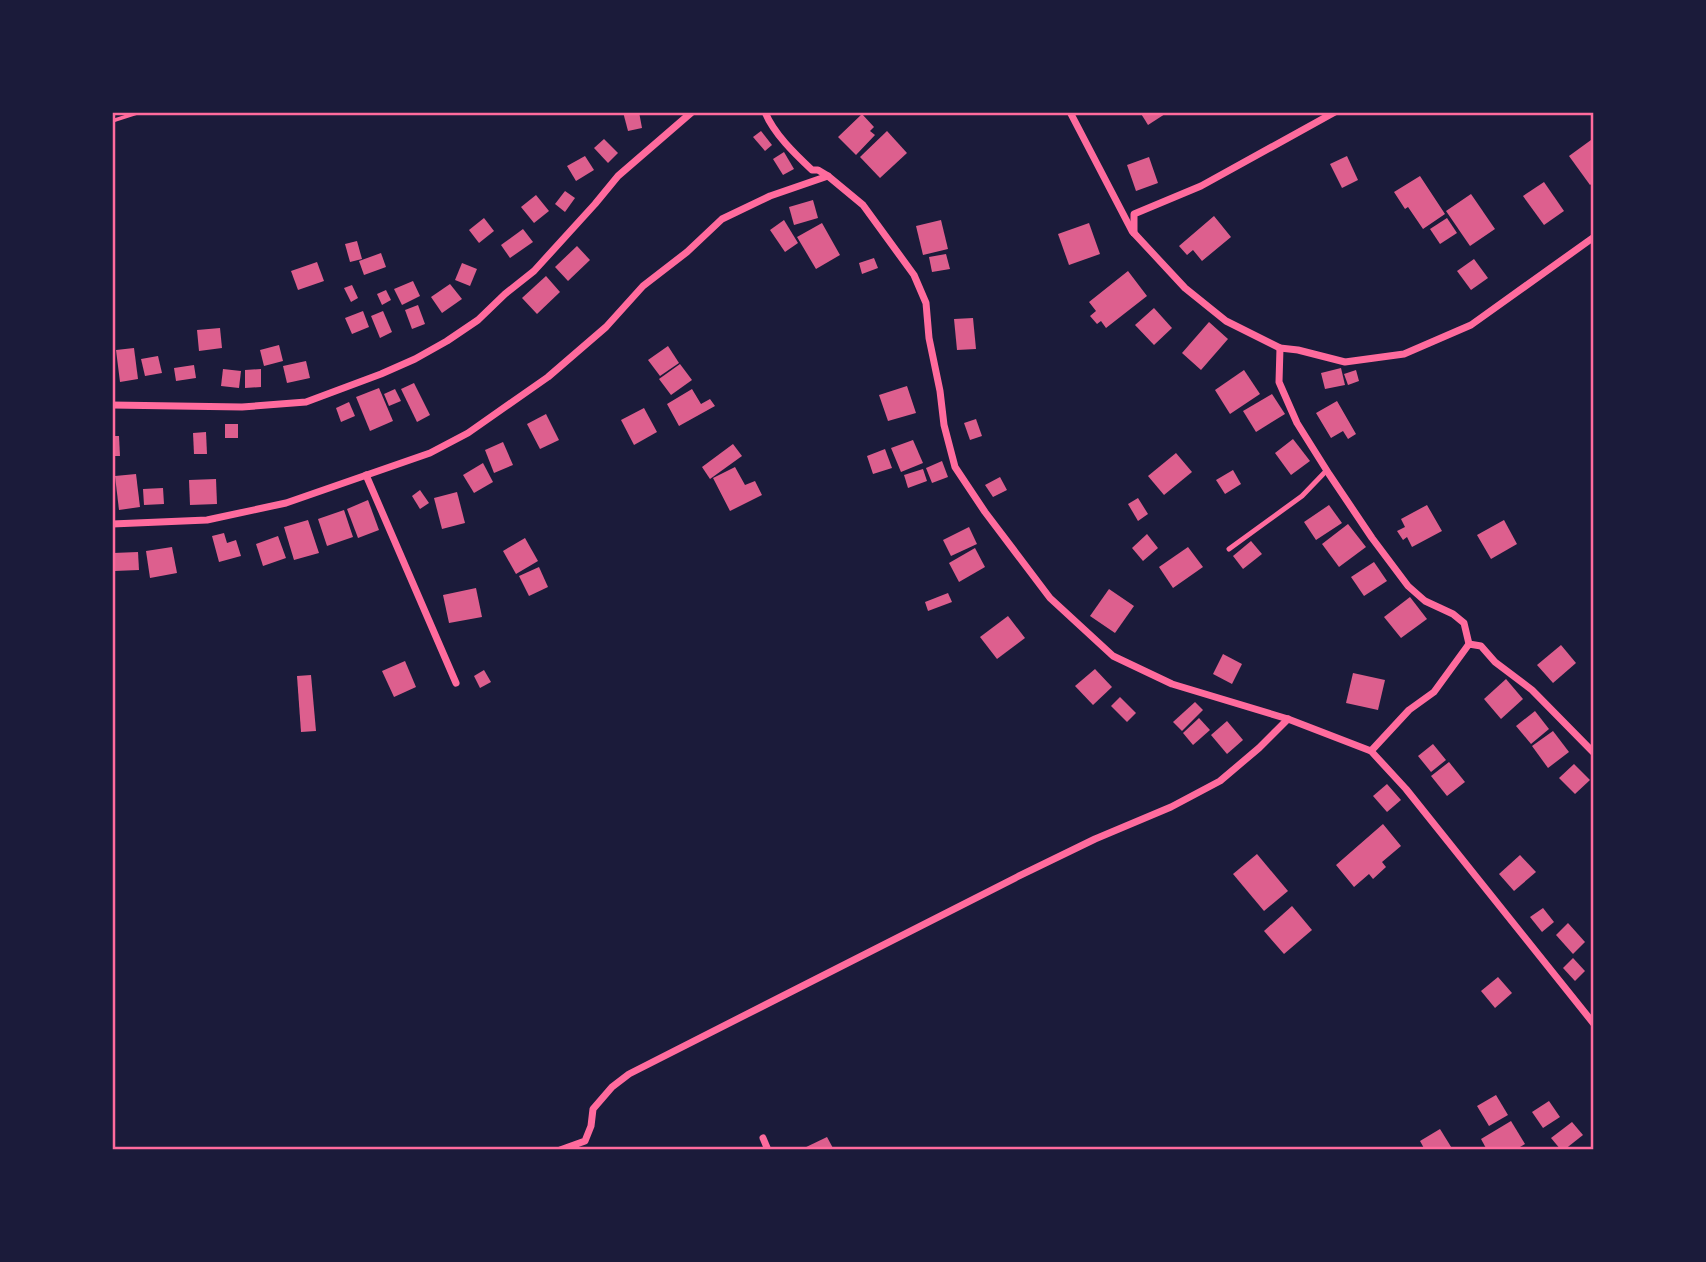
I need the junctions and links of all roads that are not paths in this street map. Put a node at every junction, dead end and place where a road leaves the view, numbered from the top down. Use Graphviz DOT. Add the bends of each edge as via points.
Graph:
graph roads {
  1 [pos="692,112"];
  2 [pos="765,112"];
  3 [pos="1070,112"];
  4 [pos="1335,112"];
  5 [pos="828,176"];
  6 [pos="1134,233"];
  7 [pos="1594,237"];
  8 [pos="1280,348"];
  9 [pos="112,405"];
  10 [pos="1327,470"];
  11 [pos="366,475"];
  12 [pos="112,524"];
  13 [pos="1229,549"];
  14 [pos="1469,644"];
  15 [pos="456,682"];
  16 [pos="1288,719"];
  17 [pos="1371,751"];
  18 [pos="1594,752"];
  19 [pos="1594,1024"];
  20 [pos="763,1138"];
  21 [pos="559,1150"];
  22 [pos="768,1150"];
  1 -- 9 [label="street" via="618,176 534,271 478,320 415,359 306,402 242,407"];
  2 -- 5 [label="street" via="800,159"];
  3 -- 6 [label="street"];
  4 -- 6 [label="street" via="1201,186 1134,214"];
  5 -- 11 [label="street" via="722,219 643,286 606,327 548,377 458,438"];
  5 -- 16 [label="street" via="863,205 914,275 926,303 944,425 955,467 1050,598 1113,656 1172,684"];
  6 -- 8 [label="street" via="1185,288 1226,321"];
  7 -- 8 [label="street" via="1471,325 1404,354 1345,362"];
  8 -- 10 [label="street" via="1279,382 1297,424"];
  10 -- 13 [label="lane" via="1302,496"];
  10 -- 14 [label="street" via="1408,586 1464,623"];
  11 -- 12 [label="street" via="286,503 207,520"];
  11 -- 15 [label="street"];
  14 -- 17 [label="street" via="1434,692 1409,710"];
  14 -- 18 [label="street" via="1481,646 1532,690"];
  16 -- 17 [label="street"];
  16 -- 21 [label="street" via="1220,781 1017,877 629,1074 593,1109 585,1141"];
  17 -- 19 [label="street"];
  20 -- 22 [label="street"];
}
